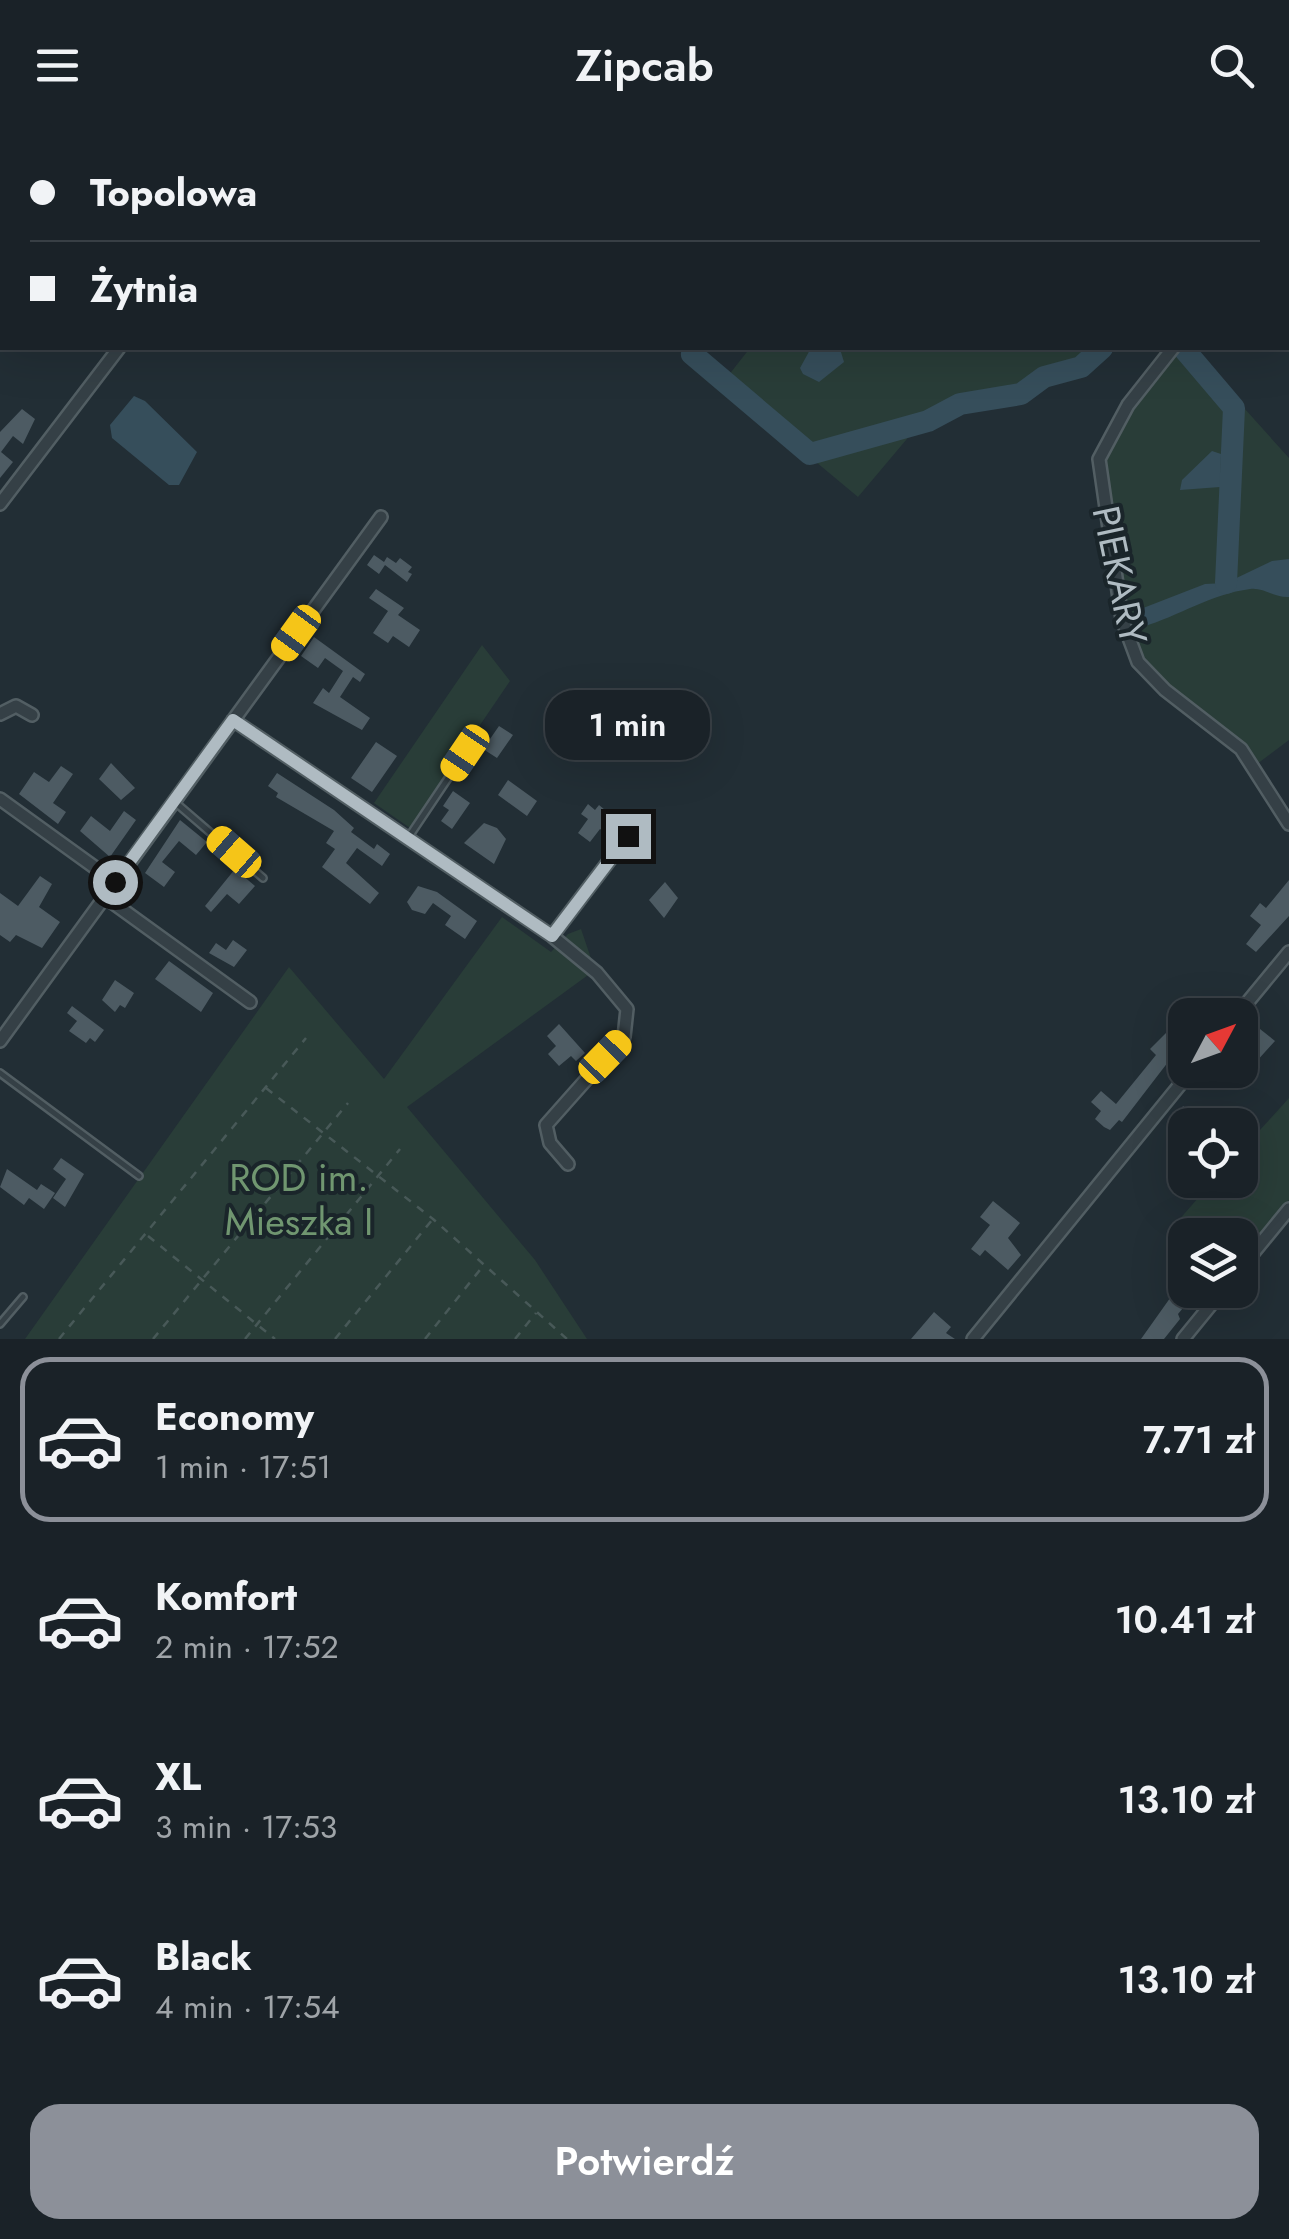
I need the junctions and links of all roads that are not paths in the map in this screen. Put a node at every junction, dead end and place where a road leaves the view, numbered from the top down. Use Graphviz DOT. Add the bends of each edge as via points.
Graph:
graph roads {
  1 [pos="117,350"];
  2 [pos="1171,350"];
  3 [pos="0,504"];
  4 [pos="381,517"];
  5 [pos="0,714"];
  6 [pos="32,714"];
  7 [pos="233,720"];
  8 [pos="465,753"];
  9 [pos="0,799"];
  10 [pos="174,801"];
  11 [pos="1289,824"];
  12 [pos="628,836"];
  13 [pos="407,840"];
  14 [pos="263,878"];
  15 [pos="115,882"];
  16 [pos="104,897"];
  17 [pos="552,936"];
  18 [pos="1289,952"];
  19 [pos="1251,998"];
  20 [pos="250,1002"];
  21 [pos="0,1041"];
  22 [pos="0,1073"];
  23 [pos="1177,1088"];
  24 [pos="568,1164"];
  25 [pos="139,1176"];
  26 [pos="1289,1209"];
  27 [pos="1258,1247"];
  28 [pos="24,1297"];
  29 [pos="1208,1308"];
  30 [pos="0,1324"];
  31 [pos="974,1339"];
  32 [pos="1183,1339"];
  1 -- 3 [label="street"];
  2 -- 11 [label="street, PIEKARY" via="1128,405 1099,459 1122,619 1138,662 1242,749"];
  4 -- 7 [label="street"];
  5 -- 6 [label="street" via="16,706"];
  7 -- 10 [label="street"];
  7 -- 13 [label="street"];
  8 -- 13 [label="lane"];
  9 -- 15 [label="street"];
  10 -- 14 [label="lane"];
  10 -- 15 [label="street"];
  12 -- 17 [label="street"];
  13 -- 17 [label="street"];
  15 -- 16 [label="street"];
  16 -- 20 [label="street"];
  16 -- 21 [label="street"];
  17 -- 24 [label="street" via="597,973 629,1013 624,1037 546,1125 550,1144"];
  18 -- 19 [label="street"];
  22 -- 25 [label="lane"];
  23 -- 31 [label="street"];
  26 -- 27 [label="street"];
  28 -- 30 [label="lane"];
  29 -- 32 [label="street"];
}
